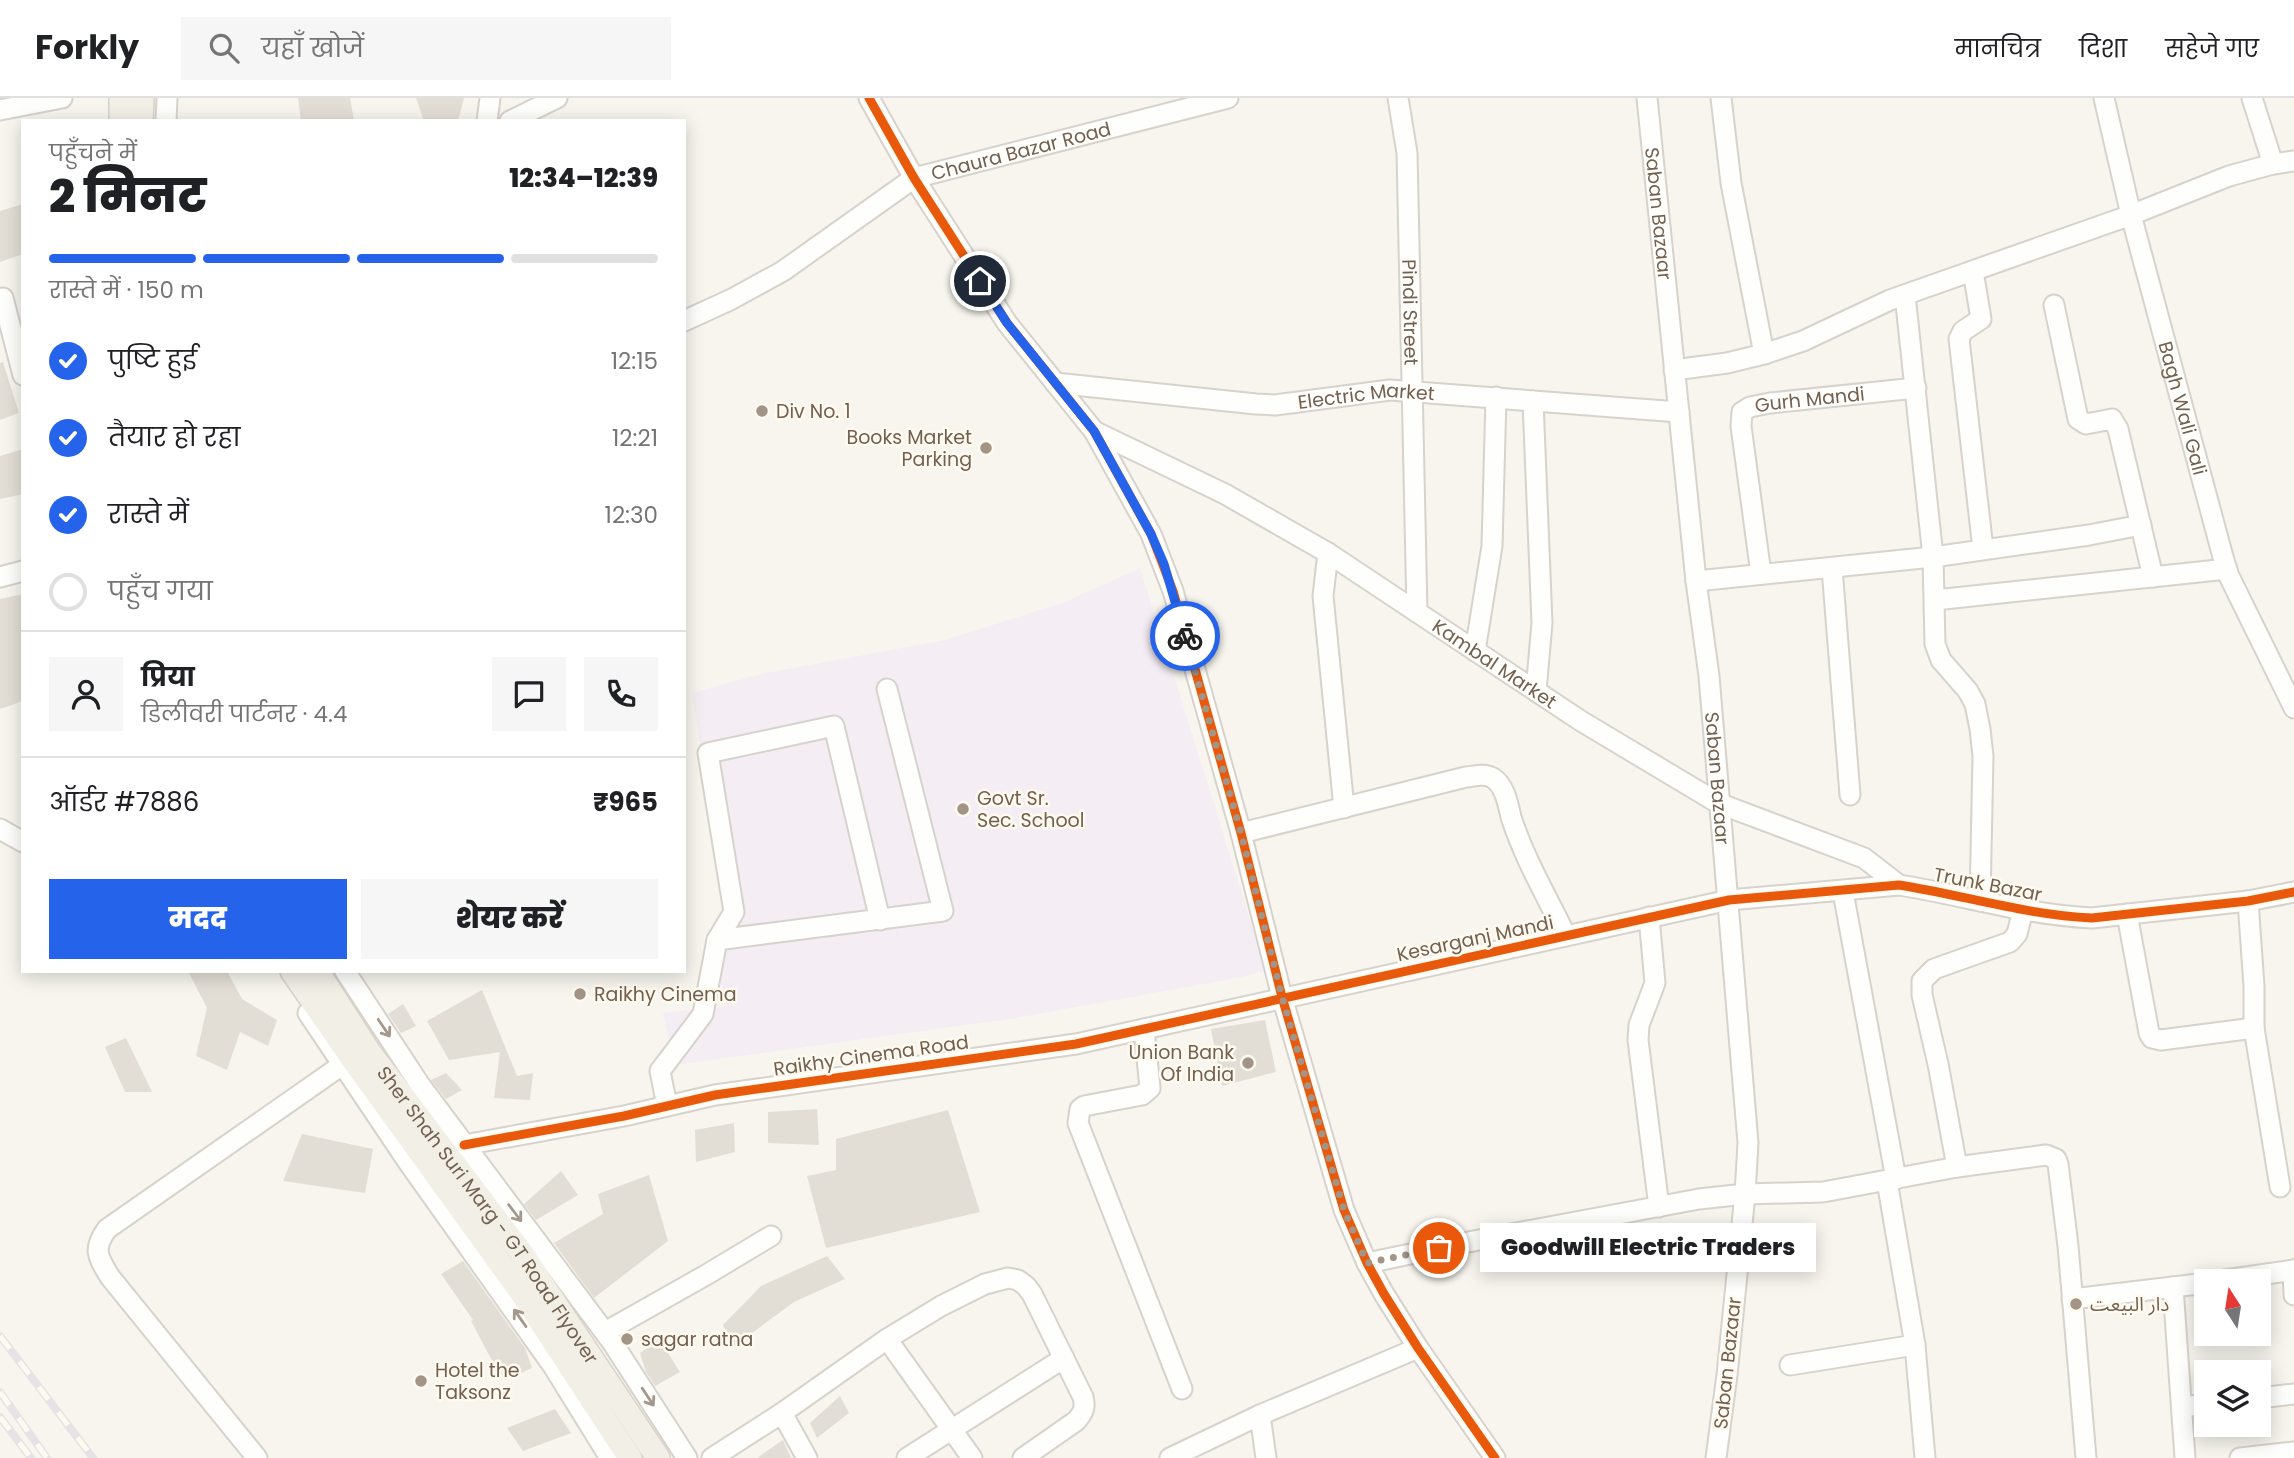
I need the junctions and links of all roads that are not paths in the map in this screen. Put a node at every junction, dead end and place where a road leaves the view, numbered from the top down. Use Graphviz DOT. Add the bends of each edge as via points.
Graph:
graph roads {
  1 [pos="62,98"];
  2 [pos="111,98"];
  3 [pos="121,98"];
  4 [pos="142,98"];
  5 [pos="167,98"];
  6 [pos="491,98"];
  7 [pos="557,98"];
  8 [pos="869,98"];
  9 [pos="1228,98"];
  10 [pos="1398,98"];
  11 [pos="1647,98"];
  12 [pos="1721,98"];
  13 [pos="2104,98"];
  14 [pos="2252,98"];
  15 [pos="0,110"];
  16 [pos="112,119"];
  17 [pos="121,119"];
  18 [pos="141,119"];
  19 [pos="166,119"];
  20 [pos="487,119"];
  21 [pos="514,119"];
  22 [pos="2294,161"];
  23 [pos="2273,164"];
  24 [pos="914,178"];
  25 [pos="2131,215"];
  26 [pos="1973,271"];
  27 [pos="21,293"];
  28 [pos="1905,295"];
  29 [pos="2,298"];
  30 [pos="2054,305"];
  31 [pos="686,320"];
  32 [pos="1764,354"];
  33 [pos="21,368"];
  34 [pos="1674,370"];
  35 [pos="1055,383"];
  36 [pos="1916,388"];
  37 [pos="1412,390"];
  38 [pos="1496,397"];
  39 [pos="1533,401"];
  40 [pos="1679,412"];
  41 [pos="1094,431"];
  42 [pos="2141,525"];
  43 [pos="1983,549"];
  44 [pos="1328,553"];
  45 [pos="1933,557"];
  46 [pos="1832,568"];
  47 [pos="2227,569"];
  48 [pos="21,572"];
  49 [pos="1761,574"];
  50 [pos="0,577"];
  51 [pos="2153,577"];
  52 [pos="1696,582"];
  53 [pos="1935,600"];
  54 [pos="1417,612"];
  55 [pos="1475,651"];
  56 [pos="887,689"];
  57 [pos="1536,691"];
  58 [pos="2294,708"];
  59 [pos="1850,795"];
  60 [pos="1718,803"];
  61 [pos="1344,808"];
  62 [pos="0,830"];
  63 [pos="1241,833"];
  64 [pos="21,841"];
  65 [pos="1899,885"];
  66 [pos="1843,892"];
  67 [pos="2294,892"];
  68 [pos="1729,900"];
  69 [pos="1980,901"];
  70 [pos="2248,901"];
  71 [pos="2023,910"];
  72 [pos="1675,911"];
  73 [pos="2127,914"];
  74 [pos="1649,917"];
  75 [pos="880,920"];
  76 [pos="1566,936"];
  77 [pos="717,940"];
  78 [pos="282,973"];
  79 [pos="293,973"];
  80 [pos="318,973"];
  81 [pos="346,973"];
  82 [pos="1282,997"];
  83 [pos="2254,1027"];
  84 [pos="1144,1028"];
  85 [pos="342,1065"];
  86 [pos="667,1106"];
  87 [pos="464,1145"];
  88 [pos="1957,1167"];
  89 [pos="1891,1180"];
  90 [pos="2280,1187"];
  91 [pos="1745,1194"];
  92 [pos="1659,1207"];
  93 [pos="771,1236"];
  94 [pos="1367,1263"];
  95 [pos="2293,1270"];
  96 [pos="2272,1273"];
  97 [pos="2194,1285"];
  98 [pos="2173,1287"];
  99 [pos="2294,1295"];
  100 [pos="2072,1298"];
  101 [pos="605,1332"];
  102 [pos="887,1339"];
  103 [pos="1914,1345"];
  104 [pos="1418,1348"];
  105 [pos="1064,1358"];
  106 [pos="1790,1366"];
  107 [pos="1182,1389"];
  108 [pos="2294,1394"];
  109 [pos="2271,1397"];
  110 [pos="2194,1406"];
  111 [pos="2182,1407"];
  112 [pos="782,1413"];
  113 [pos="1260,1415"];
  114 [pos="951,1429"];
  115 [pos="2294,1452"];
  116 [pos="257,1458"];
  117 [pos="610,1458"];
  118 [pos="630,1458"];
  119 [pos="658,1458"];
  120 [pos="687,1458"];
  121 [pos="712,1458"];
  122 [pos="807,1458"];
  123 [pos="907,1458"];
  124 [pos="972,1458"];
  125 [pos="1023,1458"];
  126 [pos="1170,1458"];
  127 [pos="1266,1458"];
  128 [pos="1495,1458"];
  129 [pos="1716,1458"];
  130 [pos="1925,1458"];
  131 [pos="2086,1458"];
  132 [pos="2185,1458"];
  133 [pos="2240,1458"];
  1 -- 15 [label="street"];
  2 -- 16 [label="street"];
  3 -- 17 [label="main road"];
  4 -- 18 [label="main road"];
  5 -- 19 [label="street"];
  6 -- 20 [label="street"];
  7 -- 21 [label="street"];
  8 -- 24 [label="street"];
  9 -- 24 [label="street, Chaura Bazar Road"];
  10 -- 37 [label="street, Pindi Street" via="1406,153"];
  11 -- 34 [label="street, Saban Bazaar"];
  12 -- 32 [label="street" via="1731,183"];
  13 -- 25 [label="street, Bagh Wali Gali"];
  14 -- 23 [label="street"];
  22 -- 23 [label="street"];
  23 -- 25 [label="street" via="2229,176"];
  24 -- 31 [label="street, Chaura Bazar Road" via="783,271"];
  24 -- 35 [label="street" via="1007,323"];
  25 -- 26 [label="street"];
  25 -- 47 [label="street, Bagh Wali Gali"];
  26 -- 28 [label="street"];
  26 -- 43 [label="street" via="1981,319 1959,339"];
  27 -- 29 [label="street"];
  28 -- 32 [label="street"];
  28 -- 36 [label="street"];
  29 -- 33 [label="street"];
  30 -- 42 [label="street" via="2078,419 2086,424 2106,419 2116,423"];
  32 -- 34 [label="street"];
  34 -- 40 [label="street, Saban Bazaar"];
  35 -- 37 [label="street, Electric Market" via="1275,405 1370,391"];
  35 -- 41 [label="street"];
  36 -- 45 [label="street"];
  36 -- 49 [label="street, Gurh Mandi" via="1770,403 1742,412"];
  37 -- 38 [label="street, Electric Market"];
  37 -- 54 [label="street, Pindi Street"];
  38 -- 39 [label="street, Electric Market"];
  38 -- 55 [label="street" via="1492,546"];
  39 -- 40 [label="street, Electric Market"];
  39 -- 57 [label="street" via="1542,623"];
  40 -- 52 [label="street, Saban Bazaar"];
  41 -- 44 [label="street, Kambal Market" via="1224,494"];
  41 -- 63 [label="street" via="1164,564"];
  42 -- 43 [label="street"];
  42 -- 51 [label="street"];
  43 -- 45 [label="street"];
  44 -- 54 [label="street, Kambal Market"];
  44 -- 61 [label="street" via="1323,596"];
  45 -- 46 [label="street"];
  45 -- 53 [label="street"];
  46 -- 49 [label="street"];
  46 -- 59 [label="street"];
  47 -- 51 [label="street"];
  47 -- 58 [label="street, Bagh Wali Gali"];
  48 -- 50 [label="street"];
  49 -- 52 [label="street"];
  51 -- 53 [label="street"];
  52 -- 60 [label="street, Saban Bazaar" via="1709,676"];
  53 -- 69 [label="street" via="1937,652 1968,691 1978,714 1983,756"];
  54 -- 55 [label="street, Kambal Market"];
  55 -- 57 [label="street, Kambal Market"];
  56 -- 75 [label="street" via="943,911"];
  57 -- 60 [label="street, Kambal Market"];
  60 -- 65 [label="street, Kambal Market" via="1864,858"];
  60 -- 68 [label="street, Saban Bazaar"];
  61 -- 63 [label="street"];
  61 -- 76 [label="street" via="1466,777 1491,777 1505,796 1522,845"];
  62 -- 64 [label="street"];
  63 -- 82 [label="street"];
  65 -- 66 [label="street, Trunk Bazar"];
  65 -- 69 [label="street, Trunk Bazar"];
  66 -- 68 [label="street, Trunk Bazar"];
  66 -- 89 [label="street"];
  67 -- 70 [label="street, Trunk Bazar"];
  68 -- 72 [label="street, Trunk Bazar"];
  68 -- 91 [label="street, Saban Bazaar" via="1748,1143"];
  69 -- 71 [label="street, Trunk Bazar"];
  70 -- 73 [label="street, Trunk Bazar"];
  70 -- 83 [label="street"];
  71 -- 73 [label="street, Trunk Bazar" via="2092,918"];
  71 -- 88 [label="street" via="2010,942 1934,969 1922,981"];
  72 -- 74 [label="street, Kesarganj Mandi"];
  73 -- 83 [label="street" via="2152,1038"];
  74 -- 76 [label="street, Kesarganj Mandi"];
  74 -- 92 [label="street" via="1655,983 1638,1040"];
  75 -- 77 [label="street"];
  75 -- 77 [label="street" via="834,726 708,753 734,912"];
  76 -- 82 [label="street, Kesarganj Mandi"];
  77 -- 86 [label="street" via="703,1014 660,1071"];
  78 -- 85 [label="street"];
  79 -- 118 [label="main road, Sher Shah Suri Marg - GT Road Flyover" via="524,1296"];
  80 -- 119 [label="main road, Sher Shah Suri Marg - GT Road Flyover" via="369,1052 520,1251"];
  81 -- 87 [label="street, one-way"];
  82 -- 84 [label="street, Raikhy Cinema Road"];
  82 -- 94 [label="street" via="1344,1210"];
  83 -- 90 [label="street"];
  84 -- 86 [label="street, Raikhy Cinema Road" via="1076,1044 784,1084"];
  84 -- 107 [label="street" via="1150,1088 1142,1095 1080,1109 1078,1124"];
  85 -- 116 [label="street" via="107,1229 98,1242 98,1256 110,1277"];
  117 -- 85 [label="street, one-way" via="553,1366"];
  86 -- 87 [label="street, Raikhy Cinema Road"];
  87 -- 101 [label="street, one-way"];
  88 -- 89 [label="street"];
  88 -- 100 [label="street" via="2046,1155 2056,1160"];
  89 -- 91 [label="street" via="1806,1194"];
  89 -- 103 [label="street"];
  91 -- 92 [label="street"];
  91 -- 129 [label="street, Saban Bazaar"];
  92 -- 94 [label="street"];
  93 -- 101 [label="street"];
  94 -- 104 [label="street"];
  95 -- 96 [label="street"];
  95 -- 99 [label="street"];
  97 -- 98 [label="street"];
  98 -- 100 [label="street"];
  98 -- 111 [label="street"];
  100 -- 131 [label="street"];
  101 -- 120 [label="street, one-way"];
  102 -- 105 [label="street" via="985,1284 1018,1280 1026,1286"];
  102 -- 112 [label="street"];
  102 -- 114 [label="street"];
  103 -- 106 [label="street"];
  103 -- 130 [label="street"];
  104 -- 113 [label="street"];
  104 -- 128 [label="street"];
  105 -- 114 [label="street"];
  105 -- 125 [label="street" via="1083,1397 1082,1415"];
  108 -- 109 [label="street"];
  110 -- 111 [label="street"];
  111 -- 132 [label="street"];
  112 -- 121 [label="street"];
  112 -- 122 [label="street"];
  113 -- 126 [label="street"];
  113 -- 127 [label="street"];
  114 -- 123 [label="street"];
  114 -- 124 [label="street"];
  115 -- 133 [label="street"];
}
